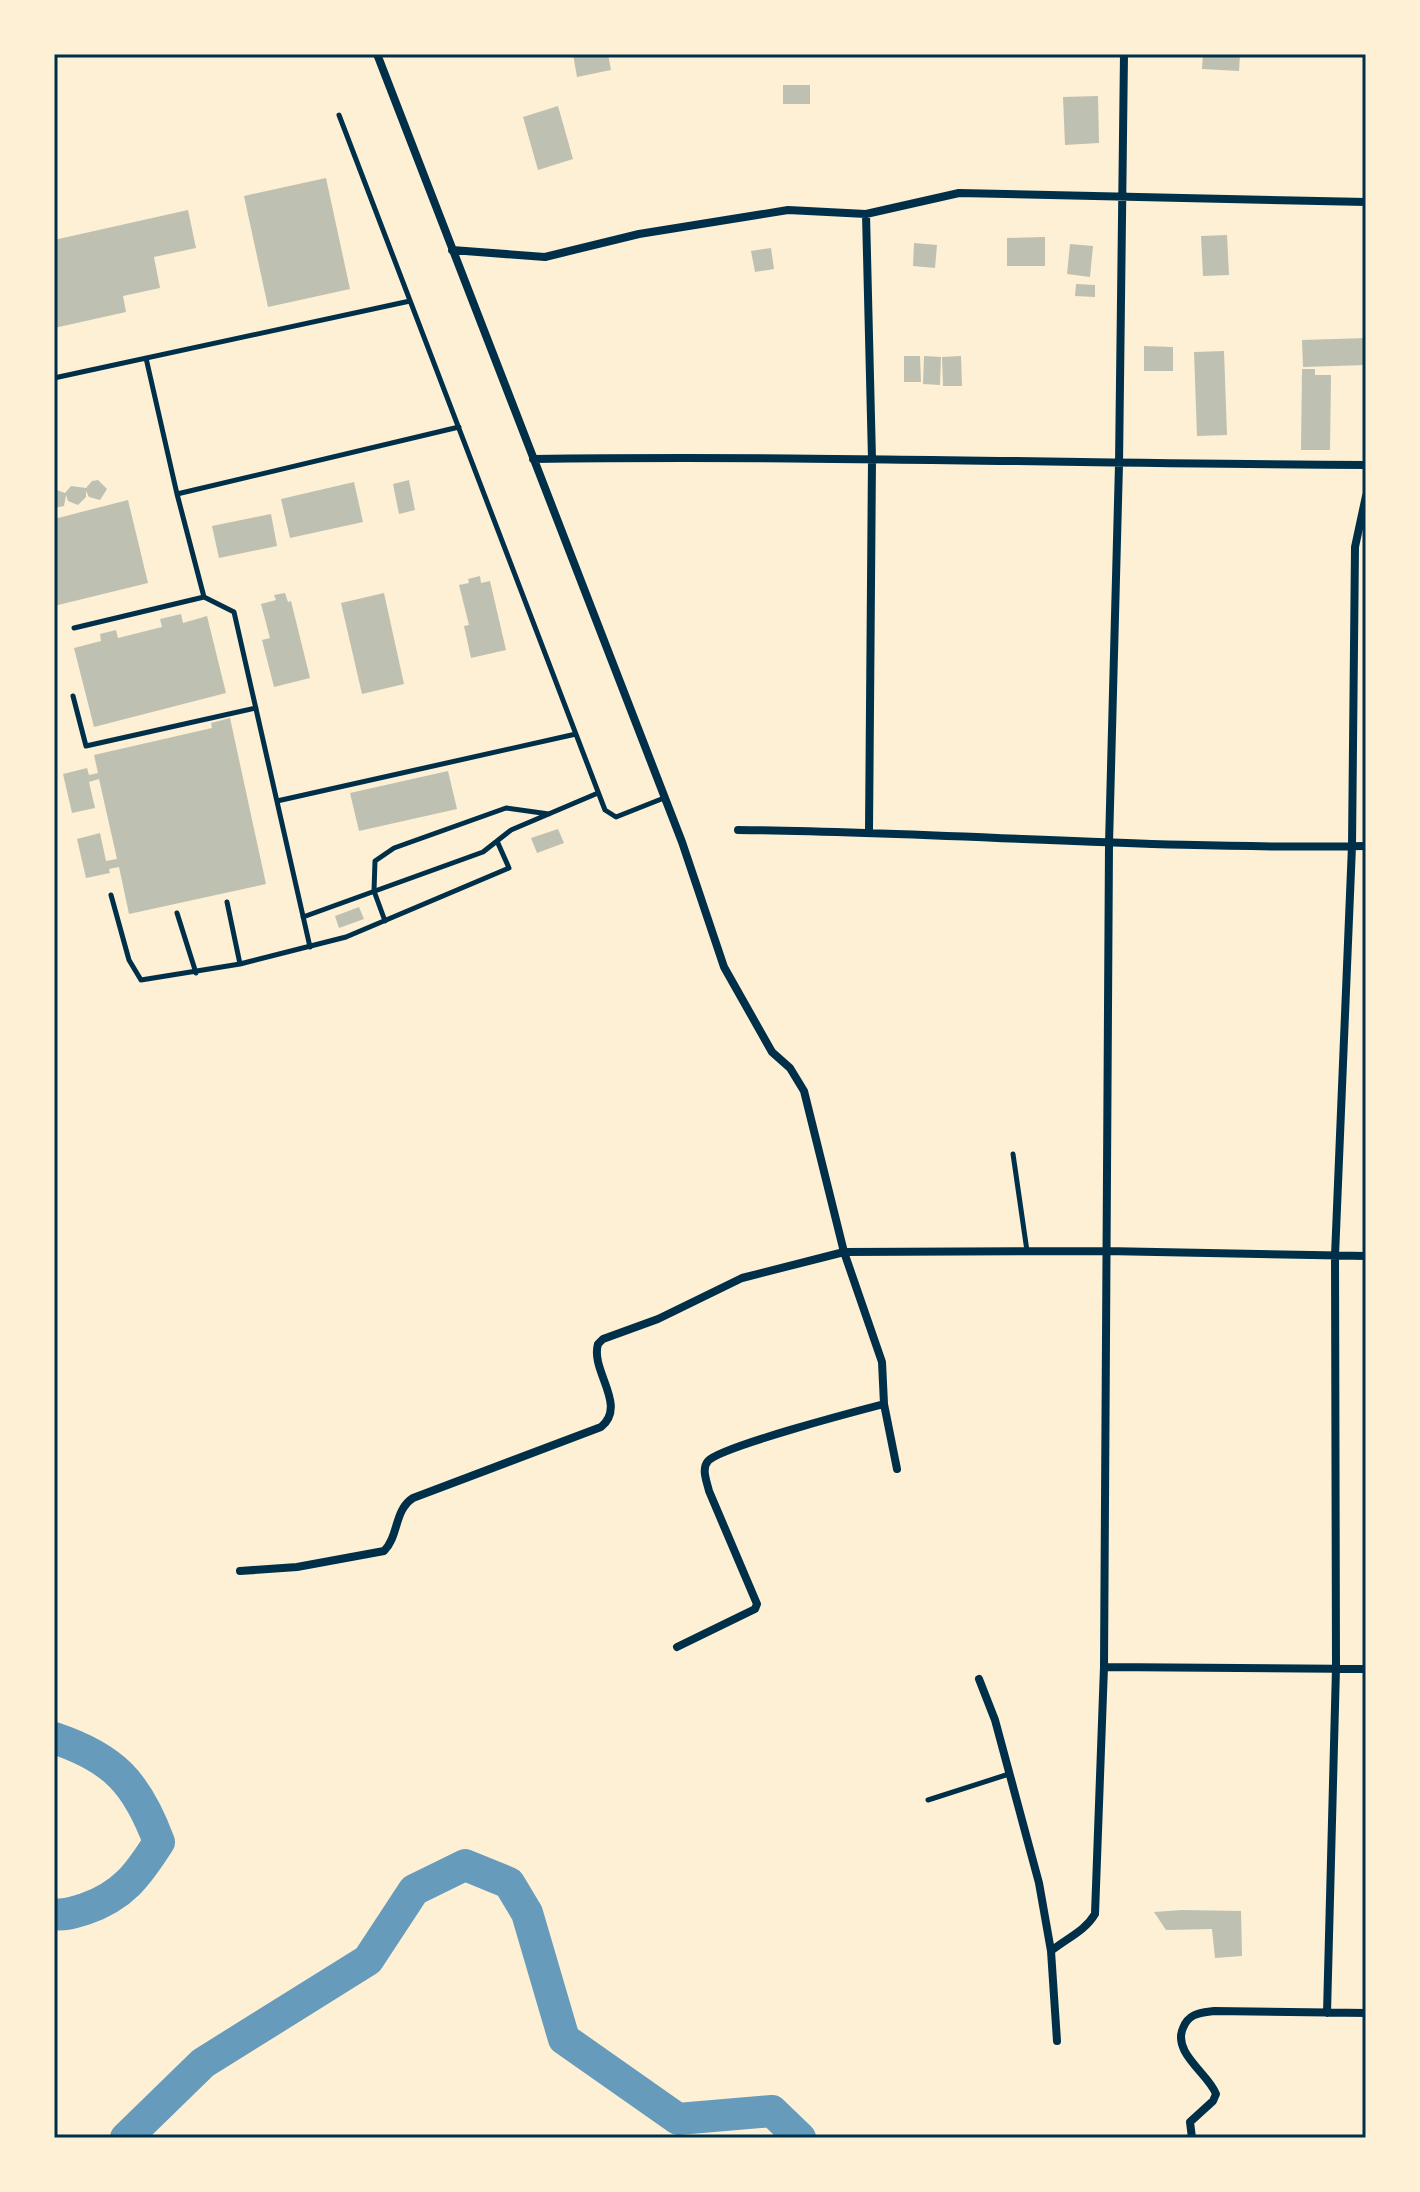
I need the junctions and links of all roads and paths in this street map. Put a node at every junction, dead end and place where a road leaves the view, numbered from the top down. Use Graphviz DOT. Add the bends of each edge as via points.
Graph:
graph roads {
  1 [pos="377,54"];
  2 [pos="1124,54"];
  3 [pos="339,115"];
  4 [pos="1123,196"];
  5 [pos="1366,202"];
  6 [pos="866,214"];
  7 [pos="452,250"];
  8 [pos="410,301"];
  9 [pos="146,358"];
  10 [pos="54,378"];
  11 [pos="459,427"];
  12 [pos="533,459"];
  13 [pos="872,459"];
  14 [pos="1119,464"];
  15 [pos="1366,465"];
  16 [pos="177,494"];
  17 [pos="1366,496"];
  18 [pos="204,597"];
  19 [pos="74,628"];
  20 [pos="73,696"];
  21 [pos="256,708"];
  22 [pos="576,734"];
  23 [pos="598,793"];
  24 [pos="665,797"];
  25 [pos="277,801"];
  26 [pos="550,814"];
  27 [pos="738,830"];
  28 [pos="869,831"];
  29 [pos="497,841"];
  30 [pos="1109,844"];
  31 [pos="1352,846"];
  32 [pos="1366,846"];
  33 [pos="374,891"];
  34 [pos="111,895"];
  35 [pos="227,902"];
  36 [pos="177,913"];
  37 [pos="303,917"];
  38 [pos="385,921"];
  39 [pos="310,947"];
  40 [pos="240,964"];
  41 [pos="196,973"];
  42 [pos="1013,1154"];
  43 [pos="1105,1251"];
  44 [pos="844,1252"];
  45 [pos="1027,1252"];
  46 [pos="1335,1256"];
  47 [pos="1366,1256"];
  48 [pos="884,1404"];
  49 [pos="897,1469"];
  50 [pos="240,1571"];
  51 [pos="677,1647"];
  52 [pos="1104,1667"];
  53 [pos="1336,1668"];
  54 [pos="1366,1669"];
  55 [pos="979,1679"];
  56 [pos="1009,1774"];
  57 [pos="928,1800"];
  58 [pos="1051,1951"];
  59 [pos="1327,2013"];
  60 [pos="1366,2013"];
  61 [pos="1057,2041"];
  62 [pos="1192,2138"];
  1 -- 7 [label="street"];
  2 -- 4 [label="street"];
  3 -- 8 [label="lane"];
  4 -- 5 [label="street"];
  4 -- 6 [label="street" via="959,193"];
  4 -- 14 [label="street"];
  6 -- 7 [label="street" via="788,210 639,234 545,257"];
  6 -- 13 [label="street"];
  7 -- 12 [label="street"];
  8 -- 9 [label="lane"];
  8 -- 11 [label="lane"];
  9 -- 10 [label="lane"];
  9 -- 16 [label="lane"];
  11 -- 16 [label="lane"];
  11 -- 22 [label="lane"];
  12 -- 13 [label="street"];
  12 -- 24 [label="street"];
  13 -- 14 [label="street"];
  13 -- 28 [label="street"];
  14 -- 15 [label="street"];
  14 -- 30 [label="street"];
  16 -- 18 [label="lane"];
  17 -- 31 [label="street" via="1355,547"];
  18 -- 19 [label="lane"];
  18 -- 21 [label="lane" via="234,612"];
  20 -- 21 [label="lane" via="86,746"];
  21 -- 25 [label="lane"];
  22 -- 23 [label="lane"];
  22 -- 25 [label="lane"];
  23 -- 24 [label="lane" via="605,810 616,817"];
  23 -- 26 [label="lane"];
  24 -- 44 [label="street" via="724,967 772,1052 804,1091"];
  25 -- 37 [label="lane"];
  26 -- 29 [label="lane"];
  26 -- 33 [label="lane" via="506,808 394,848 375,861"];
  27 -- 28 [label="street"];
  28 -- 30 [label="street"];
  29 -- 33 [label="lane" via="483,852"];
  29 -- 38 [label="lane" via="509,868"];
  30 -- 31 [label="street"];
  30 -- 43 [label="street"];
  31 -- 32 [label="street"];
  31 -- 46 [label="street"];
  33 -- 37 [label="lane"];
  33 -- 38 [label="lane"];
  34 -- 41 [label="lane" via="129,960 141,980"];
  35 -- 40 [label="lane"];
  36 -- 41 [label="lane"];
  37 -- 39 [label="lane"];
  38 -- 39 [label="lane"];
  39 -- 40 [label="lane"];
  40 -- 41 [label="lane"];
  42 -- 45 [label="lane"];
  43 -- 45 [label="street"];
  43 -- 46 [label="street"];
  43 -- 52 [label="street"];
  44 -- 45 [label="street"];
  44 -- 48 [label="street" via="882,1362"];
  44 -- 50 [label="street" via="742,1278 603,1339 596,1349 612,1408 607,1422 413,1498 401,1510 384,1551"];
  46 -- 47 [label="street"];
  46 -- 53 [label="street"];
  48 -- 49 [label="street"];
  48 -- 51 [label="street" via="709,1459 709,1491 757,1604"];
  52 -- 53 [label="street"];
  52 -- 58 [label="street" via="1095,1914 1087,1926"];
  53 -- 54 [label="street"];
  53 -- 59 [label="street"];
  55 -- 56 [label="street"];
  56 -- 57 [label="lane"];
  56 -- 58 [label="street" via="1039,1883"];
  58 -- 61 [label="street"];
  59 -- 60 [label="street"];
  59 -- 62 [label="street" via="1214,2011 1187,2019 1180,2034 1184,2047 1216,2094 1190,2122"];
}
